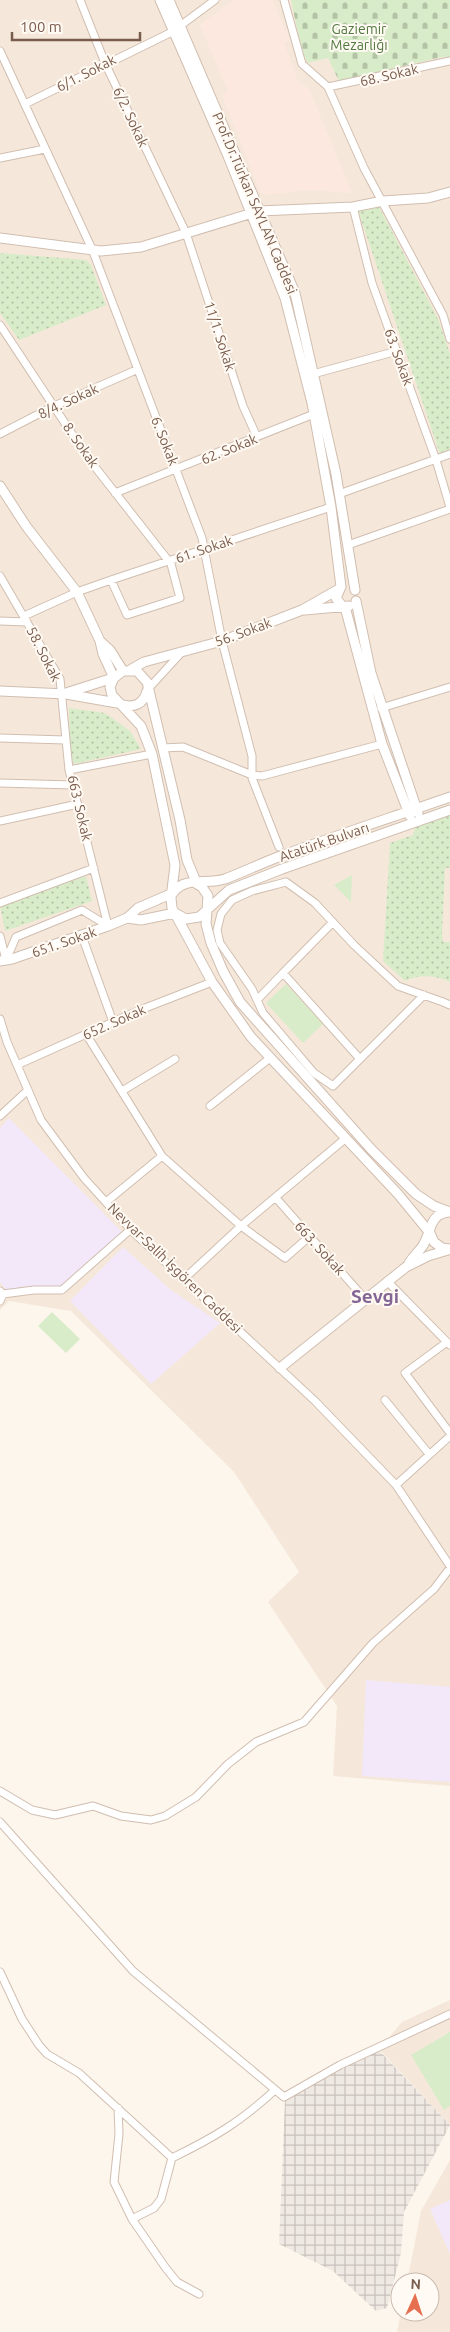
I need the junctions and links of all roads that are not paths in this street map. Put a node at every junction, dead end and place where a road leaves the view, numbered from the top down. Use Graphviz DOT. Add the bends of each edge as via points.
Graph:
graph roads {
  1 [pos="80,0"];
  2 [pos="160,0"];
  3 [pos="169,0"];
  4 [pos="215,0"];
  5 [pos="284,0"];
  6 [pos="177,29"];
  7 [pos="0,51"];
  8 [pos="105,63"];
  9 [pos="449,63"];
  10 [pos="328,87"];
  11 [pos="25,104"];
  12 [pos="45,149"];
  13 [pos="0,158"];
  14 [pos="450,192"];
  15 [pos="383,201"];
  16 [pos="352,206"];
  17 [pos="255,212"];
  18 [pos="186,233"];
  19 [pos="0,238"];
  20 [pos="92,250"];
  21 [pos="446,314"];
  22 [pos="0,325"];
  23 [pos="450,339"];
  24 [pos="397,351"];
  25 [pos="136,370"];
  26 [pos="313,374"];
  27 [pos="54,406"];
  28 [pos="314,414"];
  29 [pos="0,434"];
  30 [pos="257,437"];
  31 [pos="450,454"];
  32 [pos="436,460"];
  33 [pos="176,470"];
  34 [pos="0,486"];
  35 [pos="116,493"];
  36 [pos="339,494"];
  37 [pos="331,507"];
  38 [pos="450,508"];
  39 [pos="348,545"];
  40 [pos="204,548"];
  41 [pos="168,561"];
  42 [pos="0,576"];
  43 [pos="110,580"];
  44 [pos="340,588"];
  45 [pos="355,590"];
  46 [pos="77,592"];
  47 [pos="356,600"];
  48 [pos="344,606"];
  49 [pos="302,610"];
  50 [pos="25,619"];
  51 [pos="0,621"];
  52 [pos="100,641"];
  53 [pos="222,641"];
  54 [pos="182,652"];
  55 [pos="127,670"];
  56 [pos="114,678"];
  57 [pos="450,687"];
  58 [pos="147,690"];
  59 [pos="0,691"];
  60 [pos="63,693"];
  61 [pos="118,703"];
  62 [pos="381,708"];
  63 [pos="0,738"];
  64 [pos="65,740"];
  65 [pos="382,744"];
  66 [pos="163,748"];
  67 [pos="152,754"];
  68 [pos="69,770"];
  69 [pos="252,775"];
  70 [pos="0,783"];
  71 [pos="73,786"];
  72 [pos="450,797"];
  73 [pos="78,804"];
  74 [pos="412,810"];
  75 [pos="450,810"];
  76 [pos="0,821"];
  77 [pos="417,822"];
  78 [pos="279,847"];
  79 [pos="94,868"];
  80 [pos="197,884"];
  81 [pos="173,893"];
  82 [pos="0,903"];
  83 [pos="207,908"];
  84 [pos="175,913"];
  85 [pos="127,918"];
  86 [pos="333,922"];
  87 [pos="108,926"];
  88 [pos="0,936"];
  89 [pos="82,936"];
  90 [pos="3,960"];
  91 [pos="283,973"];
  92 [pos="212,982"];
  93 [pos="424,996"];
  94 [pos="257,1000"];
  95 [pos="450,1005"];
  96 [pos="0,1019"];
  97 [pos="113,1022"];
  98 [pos="86,1034"];
  99 [pos="270,1058"];
  100 [pos="175,1059"];
  101 [pos="360,1059"];
  102 [pos="17,1065"];
  103 [pos="333,1086"];
  104 [pos="28,1090"];
  105 [pos="122,1091"];
  106 [pos="324,1095"];
  107 [pos="210,1106"];
  108 [pos="0,1116"];
  109 [pos="346,1138"];
  110 [pos="162,1156"];
  111 [pos="276,1198"];
  112 [pos="106,1202"];
  113 [pos="450,1212"];
  114 [pos="241,1226"];
  115 [pos="130,1229"];
  116 [pos="430,1232"];
  117 [pos="310,1236"];
  118 [pos="449,1250"];
  119 [pos="406,1267"];
  120 [pos="184,1279"];
  121 [pos="387,1281"];
  122 [pos="1,1295"];
  123 [pos="365,1299"];
  124 [pos="449,1344"];
  125 [pos="280,1368"];
  126 [pos="385,1400"];
  127 [pos="450,1435"];
  128 [pos="429,1454"];
  129 [pos="396,1485"];
  130 [pos="450,1567"];
  131 [pos="0,1791"];
  132 [pos="0,1822"];
  133 [pos="0,1972"];
  134 [pos="450,2014"];
  135 [pos="275,2090"];
  136 [pos="118,2108"];
  137 [pos="172,2158"];
  138 [pos="132,2220"];
  139 [pos="199,2294"];
  1 -- 8 [label="street, 6/2. Sokak"];
  2 -- 6 [label="street, Prof.Dr.Türkan SAYLAN Caddesi"];
  3 -- 6 [label="street, Prof.Dr.Türkan SAYLAN Caddesi"];
  4 -- 6 [label="street, 6/1. Sokak"];
  5 -- 10 [label="street" via="302,64"];
  6 -- 8 [label="street, 6/1. Sokak"];
  6 -- 17 [label="street, Prof.Dr.Türkan SAYLAN Caddesi"];
  7 -- 11 [label="street, 6. Sokak"];
  8 -- 11 [label="street, 6/1. Sokak"];
  8 -- 18 [label="street, 6/2. Sokak"];
  9 -- 10 [label="street, 68. Sokak"];
  10 -- 15 [label="street" via="364,168"];
  11 -- 12 [label="street, 6. Sokak"];
  12 -- 13 [label="street"];
  12 -- 20 [label="street, 6. Sokak"];
  14 -- 15 [label="street" via="428,198"];
  15 -- 16 [label="street"];
  15 -- 21 [label="street"];
  16 -- 17 [label="street"];
  16 -- 24 [label="street, 63. Sokak" via="372,283"];
  17 -- 18 [label="street"];
  17 -- 26 [label="street, Prof.Dr.Türkan SAYLAN Caddesi" via="295,293"];
  17 -- 28 [label="street, Prof.Dr.Türkan SAYLAN Caddesi" via="285,298"];
  18 -- 20 [label="street" via="140,247"];
  18 -- 30 [label="street, 11/1. Sokak" via="243,406"];
  19 -- 20 [label="street"];
  20 -- 25 [label="street, 6. Sokak"];
  21 -- 23 [label="street"];
  22 -- 27 [label="street, 8. Sokak"];
  24 -- 26 [label="street"];
  24 -- 32 [label="street, 63. Sokak"];
  25 -- 27 [label="street, 8/4. Sokak"];
  25 -- 33 [label="street, 6. Sokak"];
  26 -- 36 [label="street, Prof.Dr.Türkan SAYLAN Caddesi"];
  27 -- 29 [label="street, 8/4. Sokak"];
  27 -- 35 [label="street, 8. Sokak"];
  28 -- 30 [label="street, 62. Sokak"];
  28 -- 37 [label="street, Prof.Dr.Türkan SAYLAN Caddesi"];
  30 -- 33 [label="street, 62. Sokak"];
  31 -- 32 [label="street"];
  32 -- 36 [label="street"];
  32 -- 38 [label="street, 63. Sokak"];
  33 -- 35 [label="street, 62. Sokak"];
  33 -- 40 [label="street, 6. Sokak"];
  34 -- 46 [label="street"];
  35 -- 41 [label="street, 8. Sokak"];
  36 -- 39 [label="street, Prof.Dr.Türkan SAYLAN Caddesi"];
  37 -- 40 [label="street, 61. Sokak"];
  37 -- 44 [label="street, Prof.Dr.Türkan SAYLAN Caddesi"];
  38 -- 39 [label="street"];
  39 -- 45 [label="street, Prof.Dr.Türkan SAYLAN Caddesi"];
  40 -- 41 [label="street, 61. Sokak"];
  40 -- 53 [label="street, 6. Sokak"];
  41 -- 43 [label="street, 61. Sokak"];
  41 -- 43 [label="street, 8. Sokak" via="180,598 162,604 128,615"];
  42 -- 50 [label="street, 58. Sokak"];
  43 -- 46 [label="street, 61. Sokak"];
  44 -- 45 [label="street" via="348,586"];
  44 -- 48 [label="street" via="336,598"];
  44 -- 49 [label="street"];
  45 -- 47 [label="street"];
  46 -- 50 [label="street, 61. Sokak"];
  46 -- 52 [label="street"];
  47 -- 48 [label="street" via="352,605"];
  47 -- 62 [label="street"];
  48 -- 49 [label="street"];
  48 -- 65 [label="street"];
  49 -- 53 [label="street, 56. Sokak"];
  50 -- 51 [label="street"];
  50 -- 60 [label="street, 58. Sokak" via="60,680"];
  52 -- 55 [label="street"];
  52 -- 56 [label="street" via="102,654"];
  53 -- 54 [label="street, 56. Sokak"];
  53 -- 69 [label="street, 6. Sokak" via="252,756"];
  54 -- 55 [label="street, 56. Sokak" via="165,654"];
  54 -- 58 [label="street"];
  55 -- 56 [label="street"];
  55 -- 58 [label="street" via="144,676"];
  56 -- 60 [label="street"];
  56 -- 61 [label="street" via="111,693"];
  57 -- 62 [label="street"];
  58 -- 61 [label="street" via="143,701 136,706"];
  58 -- 66 [label="street"];
  59 -- 60 [label="street"];
  60 -- 61 [label="street"];
  60 -- 64 [label="street, 58. Sokak"];
  61 -- 67 [label="street" via="141,726"];
  62 -- 74 [label="street"];
  63 -- 64 [label="street"];
  64 -- 68 [label="street, 58. Sokak"];
  65 -- 69 [label="street" via="269,775"];
  65 -- 74 [label="street"];
  66 -- 69 [label="street" via="182,747"];
  66 -- 80 [label="street" via="187,860"];
  67 -- 68 [label="street, 663. Sokak"];
  67 -- 81 [label="street" via="175,865"];
  68 -- 71 [label="street, 663. Sokak"];
  69 -- 78 [label="street, 6. Sokak"];
  70 -- 71 [label="street"];
  71 -- 73 [label="street, 663. Sokak"];
  72 -- 74 [label="street, Atatürk Bulvarı"];
  73 -- 76 [label="street"];
  73 -- 79 [label="street, 663. Sokak"];
  74 -- 77 [label="street"];
  74 -- 80 [label="street, Atatürk Bulvarı" via="222,880"];
  75 -- 77 [label="street, Atatürk Bulvarı"];
  77 -- 83 [label="street, Atatürk Bulvarı" via="229,890"];
  79 -- 82 [label="street"];
  79 -- 87 [label="street, 663. Sokak"];
  80 -- 81 [label="street, Atatürk Bulvarı" via="186,882"];
  80 -- 83 [label="street" via="206,891"];
  81 -- 84 [label="street" via="171,903"];
  81 -- 85 [label="street, Atatürk Bulvarı" via="138,908"];
  83 -- 84 [label="street, Atatürk Bulvarı" via="193,919"];
  83 -- 106 [label="street" via="206,924 211,943 240,1002"];
  84 -- 85 [label="street" via="141,920"];
  84 -- 92 [label="street"];
  85 -- 87 [label="street, 651. Sokak"];
  86 -- 91 [label="street"];
  86 -- 93 [label="street" via="398,986"];
  86 -- 94 [label="street" via="316,903 286,882 232,900 221,914 217,930 220,943"];
  87 -- 89 [label="street, 651. Sokak"];
  87 -- 90 [label="street" via="82,910 16,936"];
  88 -- 90 [label="street"];
  89 -- 90 [label="street, 651. Sokak"];
  89 -- 97 [label="street"];
  91 -- 94 [label="street"];
  91 -- 101 [label="street"];
  92 -- 97 [label="street, 652. Sokak"];
  92 -- 99 [label="street"];
  93 -- 95 [label="street"];
  93 -- 101 [label="street"];
  94 -- 103 [label="street" via="263,1013 314,1073"];
  96 -- 102 [label="street, Nevvar-Salih İşgören Caddesi"];
  97 -- 98 [label="street, 652. Sokak"];
  98 -- 102 [label="street, 652. Sokak"];
  98 -- 105 [label="street"];
  99 -- 107 [label="street"];
  99 -- 109 [label="street"];
  100 -- 105 [label="street"];
  101 -- 103 [label="street"];
  102 -- 104 [label="street, Nevvar-Salih İşgören Caddesi"];
  103 -- 106 [label="street"];
  104 -- 108 [label="street"];
  104 -- 112 [label="street, Nevvar-Salih İşgören Caddesi" via="42,1120 84,1178"];
  105 -- 110 [label="street"];
  106 -- 113 [label="street" via="416,1194"];
  109 -- 111 [label="street"];
  109 -- 116 [label="street"];
  110 -- 112 [label="street"];
  110 -- 114 [label="street"];
  111 -- 114 [label="street"];
  111 -- 117 [label="street, 663. Sokak"];
  112 -- 115 [label="street, Nevvar-Salih İşgören Caddesi"];
  113 -- 116 [label="street" via="434,1218"];
  114 -- 117 [label="street" via="285,1258"];
  114 -- 120 [label="street"];
  115 -- 120 [label="street, Nevvar-Salih İşgören Caddesi"];
  115 -- 122 [label="street" via="62,1290"];
  116 -- 118 [label="street" via="434,1242"];
  116 -- 119 [label="street"];
  117 -- 123 [label="street, 663. Sokak"];
  118 -- 119 [label="street"];
  119 -- 121 [label="street"];
  120 -- 125 [label="street, Nevvar-Salih İşgören Caddesi"];
  121 -- 123 [label="street"];
  121 -- 124 [label="street"];
  123 -- 125 [label="street"];
  124 -- 127 [label="street" via="405,1373"];
  125 -- 129 [label="street, Nevvar-Salih İşgören Caddesi"];
  126 -- 128 [label="street"];
  127 -- 128 [label="street"];
  128 -- 129 [label="street"];
  129 -- 130 [label="street, Nevvar-Salih İşgören Caddesi"];
  130 -- 131 [label="street" via="434,1589 374,1643 304,1722 256,1742 228,1764 196,1797 165,1816 151,1820 121,1816 93,1806 55,1815 32,1810"];
  132 -- 135 [label="street" via="133,1971"];
  133 -- 136 [label="street" via="38,2046 80,2073"];
  134 -- 135 [label="street" via="340,2065 284,2098"];
  135 -- 137 [label="street" via="247,2116"];
  136 -- 137 [label="street"];
  136 -- 138 [label="street" via="114,2182"];
  137 -- 138 [label="street" via="161,2199 154,2208"];
  138 -- 139 [label="street" via="176,2282"];
}
